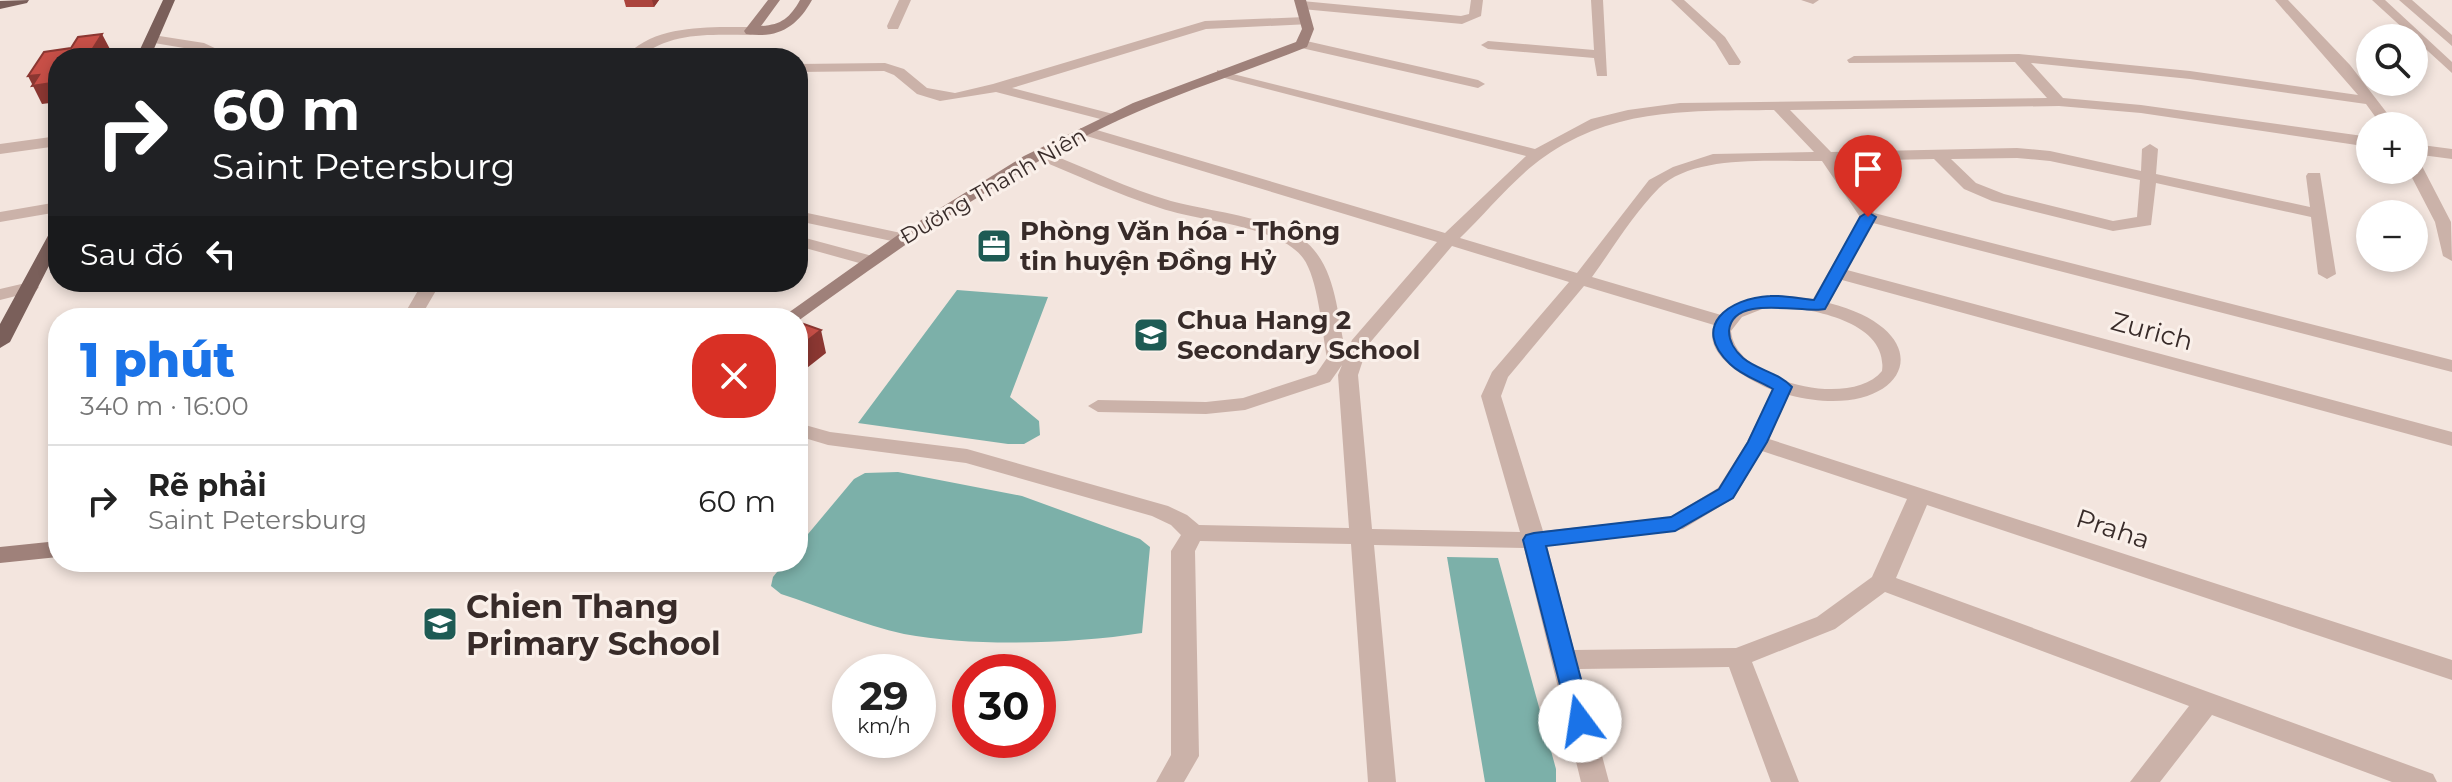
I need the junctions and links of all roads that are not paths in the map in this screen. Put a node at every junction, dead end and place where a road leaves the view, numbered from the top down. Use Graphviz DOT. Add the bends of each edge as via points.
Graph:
graph roads {
  1 [pos="23,0"];
  2 [pos="169,0"];
  3 [pos="774,0"];
  4 [pos="806,0"];
  5 [pos="905,0"];
  6 [pos="1477,0"];
  7 [pos="1597,0"];
  8 [pos="1677,0"];
  9 [pos="2281,0"];
  10 [pos="2378,0"];
  11 [pos="2405,0"];
  12 [pos="0,5"];
  13 [pos="1382,6"];
  14 [pos="1303,9"];
  15 [pos="893,26"];
  16 [pos="751,31"];
  17 [pos="153,39"];
  18 [pos="2452,42"];
  19 [pos="1302,44"];
  20 [pos="1488,45"];
  21 [pos="148,48"];
  22 [pos="204,48"];
  23 [pos="643,48"];
  24 [pos="1601,55"];
  25 [pos="2019,58"];
  26 [pos="1854,60"];
  27 [pos="1734,62"];
  28 [pos="808,68"];
  29 [pos="2452,69"];
  30 [pos="1222,73"];
  31 [pos="1602,73"];
  32 [pos="1478,84"];
  33 [pos="996,88"];
  34 [pos="2372,101"];
  35 [pos="2059,102"];
  36 [pos="1777,105"];
  37 [pos="2380,112"];
  38 [pos="1112,118"];
  39 [pos="1085,131"];
  40 [pos="2356,140"];
  41 [pos="48,142"];
  42 [pos="0,149"];
  43 [pos="2150,149"];
  44 [pos="2428,151"];
  45 [pos="1537,154"];
  46 [pos="2452,154"];
  47 [pos="1040,155"];
  48 [pos="1825,155"];
  49 [pos="1938,155"];
  50 [pos="2314,176"];
  51 [pos="2149,178"];
  52 [pos="2423,184"];
  53 [pos="48,209"];
  54 [pos="2320,214"];
  55 [pos="0,217"];
  56 [pos="1868,217"];
  57 [pos="808,218"];
  58 [pos="901,238"];
  59 [pos="1448,240"];
  60 [pos="808,244"];
  61 [pos="48,253"];
  62 [pos="2452,256"];
  63 [pos="870,261"];
  64 [pos="1838,273"];
  65 [pos="2327,274"];
  66 [pos="1580,280"];
  67 [pos="30,287"];
  68 [pos="0,295"];
  69 [pos="1819,305"];
  70 [pos="804,308"];
  71 [pos="1723,322"];
  72 [pos="0,342"];
  73 [pos="2452,366"];
  74 [pos="1783,387"];
  75 [pos="1098,406"];
  76 [pos="808,432"];
  77 [pos="2452,439"];
  78 [pos="1757,442"];
  79 [pos="1920,495"];
  80 [pos="1193,533"];
  81 [pos="1360,538"];
  82 [pos="1534,540"];
  83 [pos="48,550"];
  84 [pos="0,555"];
  85 [pos="1882,582"];
  86 [pos="1738,657"];
  87 [pos="1564,660"];
  88 [pos="2452,670"];
  89 [pos="2207,702"];
  90 [pos="1170,782"];
  91 [pos="1382,782"];
  92 [pos="1595,782"];
  93 [pos="1785,782"];
  94 [pos="2144,782"];
  95 [pos="2423,782"];
  1 -- 12 [label="main road"];
  2 -- 17 [label="main road"];
  3 -- 16 [label="street"];
  4 -- 16 [label="street" via="791,25"];
  5 -- 15 [label="street"];
  6 -- 13 [label="street" via="1471,19"];
  7 -- 24 [label="street"];
  8 -- 27 [label="street" via="1720,40"];
  9 -- 34 [label="street"];
  10 -- 29 [label="street"];
  11 -- 18 [label="street"];
  13 -- 14 [label="street"];
  14 -- 19 [label="street" via="1307,36"];
  14 -- 33 [label="street" via="1205,25"];
  16 -- 23 [label="street" via="675,34"];
  17 -- 21 [label="main road"];
  17 -- 22 [label="street"];
  19 -- 30 [label="street, Đường Thanh Niên"];
  19 -- 32 [label="street"];
  20 -- 24 [label="street"];
  24 -- 31 [label="street"];
  25 -- 26 [label="street"];
  25 -- 34 [label="street"];
  25 -- 35 [label="street"];
  28 -- 33 [label="street" via="885,67 940,97"];
  30 -- 38 [label="street, Đường Thanh Niên"];
  30 -- 45 [label="street"];
  33 -- 38 [label="street"];
  34 -- 37 [label="street"];
  35 -- 36 [label="street"];
  35 -- 40 [label="street"];
  36 -- 45 [label="street" via="1628,114 1596,122"];
  36 -- 48 [label="street"];
  38 -- 39 [label="street, Đường Thanh Niên"];
  39 -- 47 [label="street, Đường Thanh Niên"];
  39 -- 59 [label="street"];
  41 -- 42 [label="street"];
  43 -- 51 [label="street"];
  44 -- 46 [label="street"];
  45 -- 59 [label="street"];
  47 -- 58 [label="street, Đường Thanh Niên"];
  47 -- 75 [label="street" via="1166,205 1264,228 1306,250 1318,267 1337,358 1323,378 1245,404"];
  48 -- 49 [label="street"];
  48 -- 56 [label="street"];
  48 -- 66 [label="street" via="1713,159 1679,170 1655,183"];
  49 -- 51 [label="street" via="2050,156"];
  49 -- 51 [label="street" via="1970,186 1998,198 2113,226 2145,221"];
  50 -- 54 [label="street"];
  51 -- 54 [label="street"];
  52 -- 62 [label="street" via="2443,222"];
  53 -- 55 [label="street"];
  54 -- 65 [label="street"];
  56 -- 64 [label="street"];
  56 -- 73 [label="street"];
  57 -- 58 [label="street"];
  58 -- 63 [label="street, Đường Thanh Niên"];
  59 -- 66 [label="street"];
  59 -- 81 [label="street" via="1359,344 1348,375"];
  60 -- 63 [label="street"];
  61 -- 67 [label="main road"];
  63 -- 70 [label="street, Đường Thanh Niên"];
  64 -- 69 [label="street"];
  64 -- 77 [label="street, Zurich"];
  66 -- 71 [label="street"];
  66 -- 82 [label="street" via="1499,376 1491,396"];
  67 -- 68 [label="street"];
  67 -- 72 [label="main road"];
  69 -- 71 [label="street" via="1759,302"];
  69 -- 74 [label="street" via="1870,327 1887,343 1895,359 1892,374 1862,393 1838,396"];
  71 -- 74 [label="street" via="1725,349 1738,363"];
  74 -- 78 [label="street"];
  76 -- 80 [label="street" via="967,456 1160,511"];
  78 -- 79 [label="street, Praha"];
  78 -- 82 [label="street" via="1726,493 1675,524"];
  79 -- 85 [label="street"];
  79 -- 88 [label="street, Praha"];
  80 -- 81 [label="street"];
  80 -- 90 [label="street" via="1183,551 1185,756"];
  81 -- 82 [label="street"];
  81 -- 91 [label="street"];
  82 -- 87 [label="street"];
  83 -- 84 [label="street"];
  85 -- 86 [label="street" via="1826,623"];
  85 -- 89 [label="street"];
  86 -- 87 [label="street"];
  86 -- 93 [label="street"];
  87 -- 92 [label="street"];
  89 -- 94 [label="street"];
  89 -- 95 [label="street"];
}
